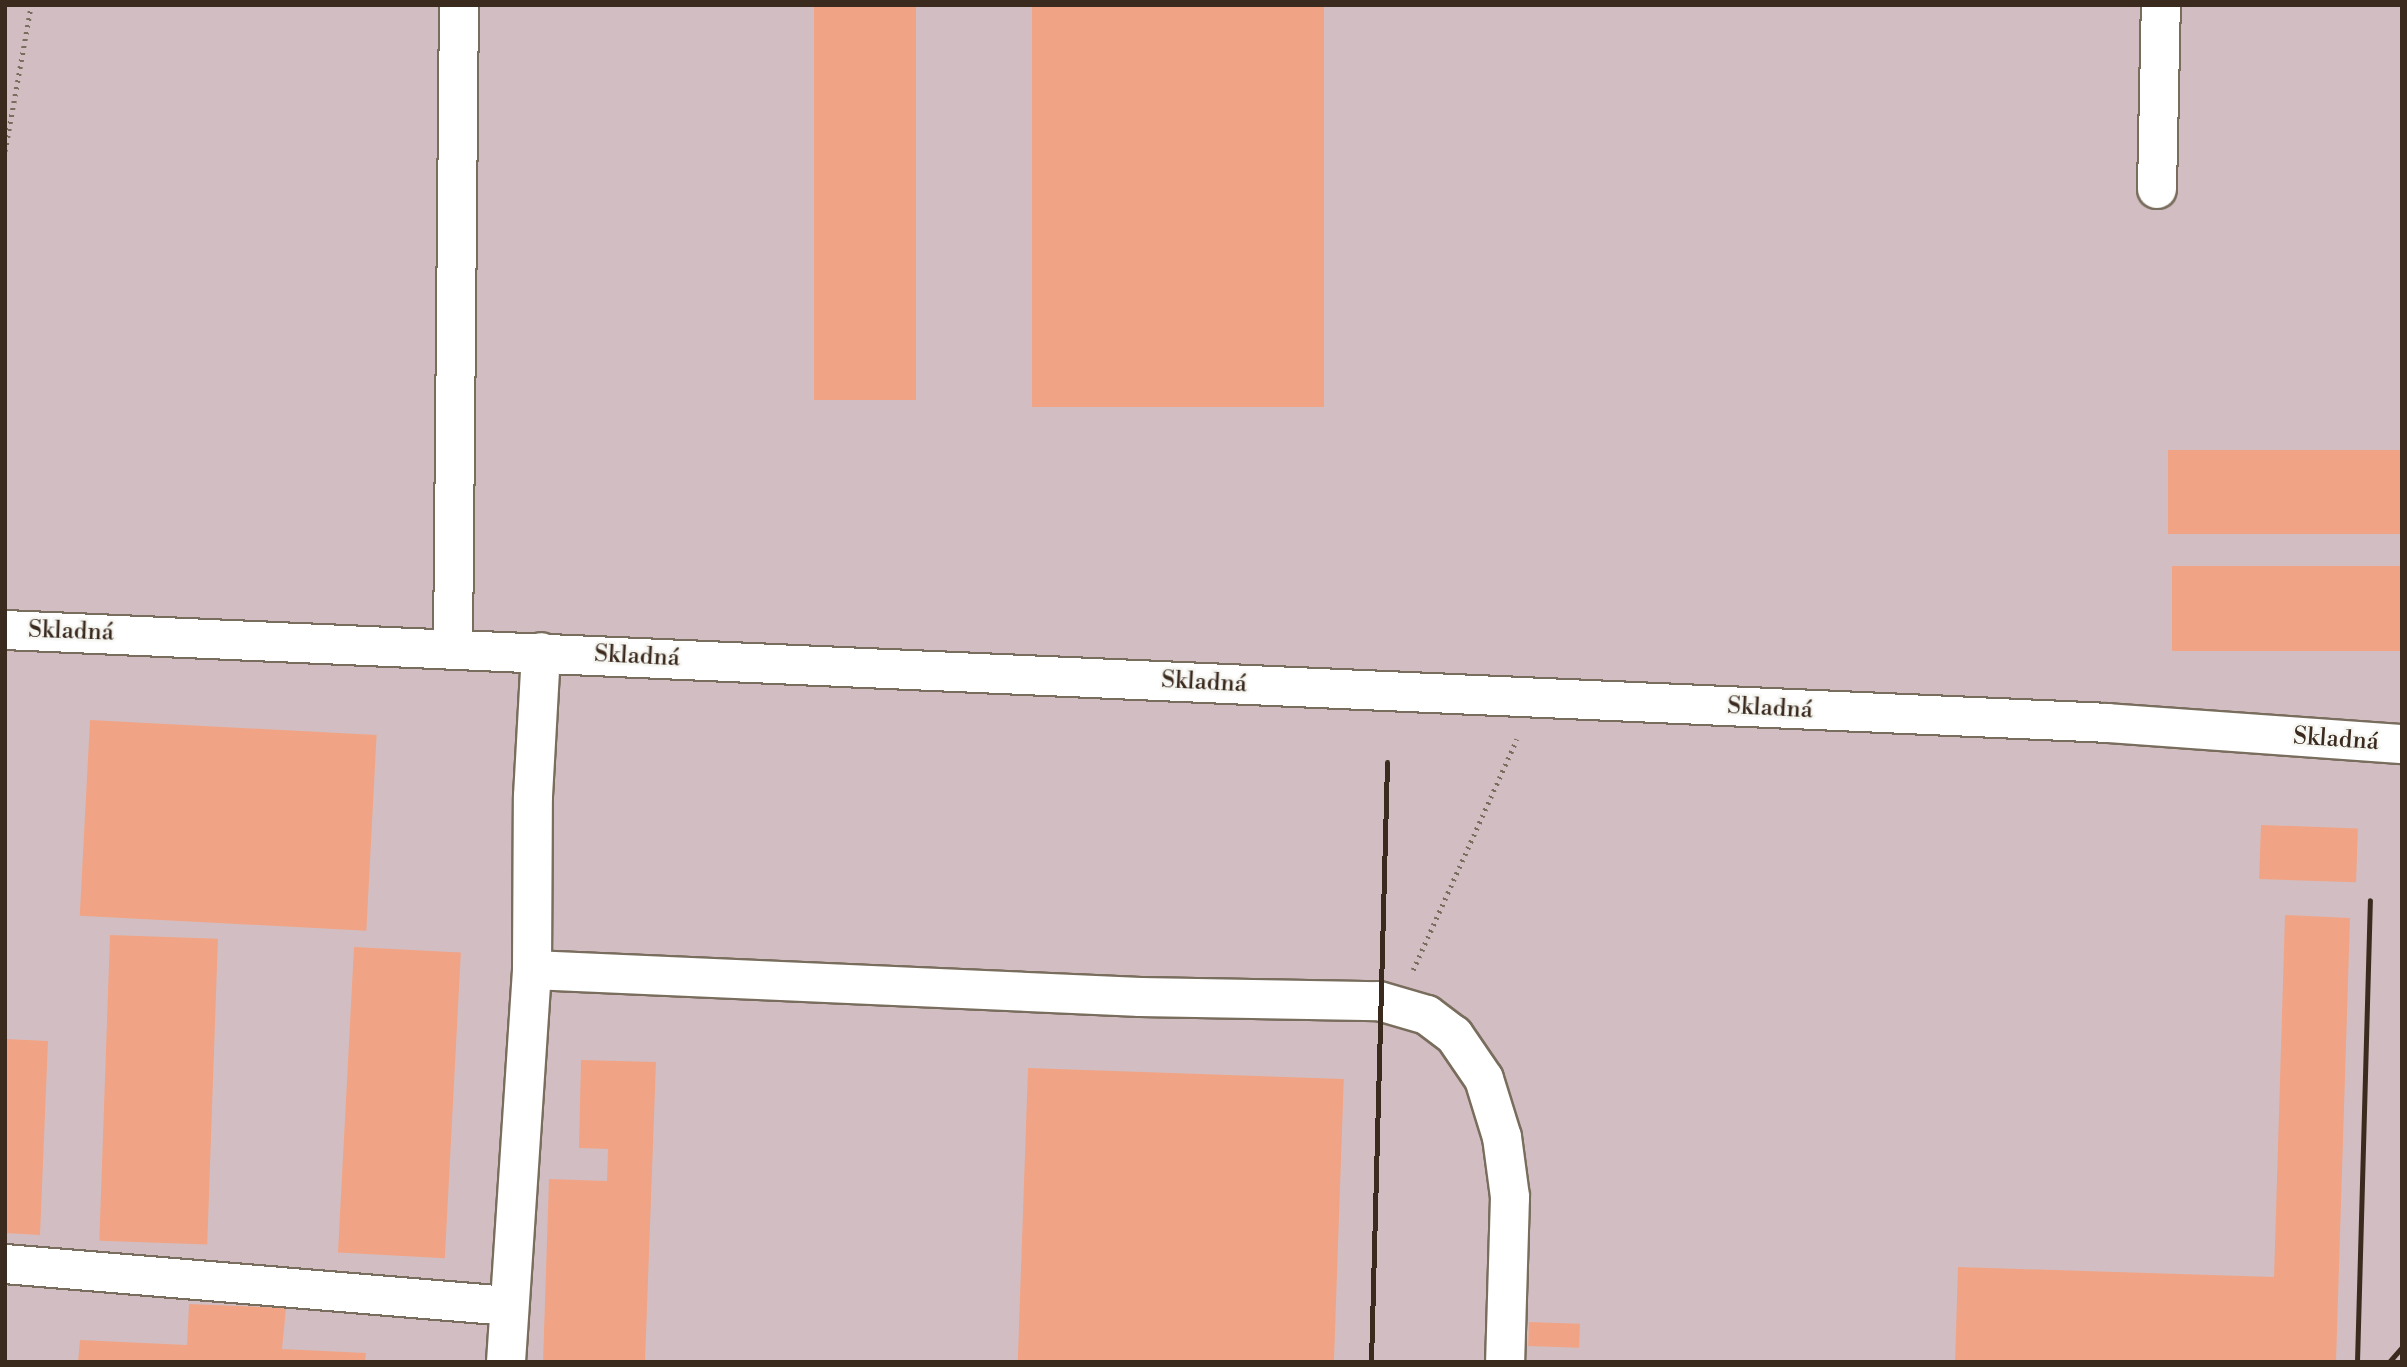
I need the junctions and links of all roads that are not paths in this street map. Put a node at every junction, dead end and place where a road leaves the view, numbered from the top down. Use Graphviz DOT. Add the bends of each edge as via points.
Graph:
graph roads {
  1 [pos="459,5"];
  2 [pos="2161,5"];
  3 [pos="2157,189"];
  4 [pos="5,630"];
  5 [pos="453,648"];
  6 [pos="541,652"];
  7 [pos="2402,744"];
  8 [pos="532,970"];
  9 [pos="5,1264"];
  10 [pos="508,1307"];
  11 [pos="506,1362"];
  12 [pos="1505,1362"];
  1 -- 5 [label="lane"];
  2 -- 3 [label="lane"];
  4 -- 5 [label="lane, Skladná"];
  5 -- 6 [label="lane, Skladná"];
  6 -- 7 [label="lane, Skladná" via="2107,723"];
  6 -- 8 [label="lane" via="533,796"];
  8 -- 10 [label="lane"];
  8 -- 12 [label="lane" via="1140,997 1379,1001 1427,1015 1454,1035 1484,1079 1502,1137 1510,1197"];
  9 -- 10 [label="lane"];
  10 -- 11 [label="lane"];
}
